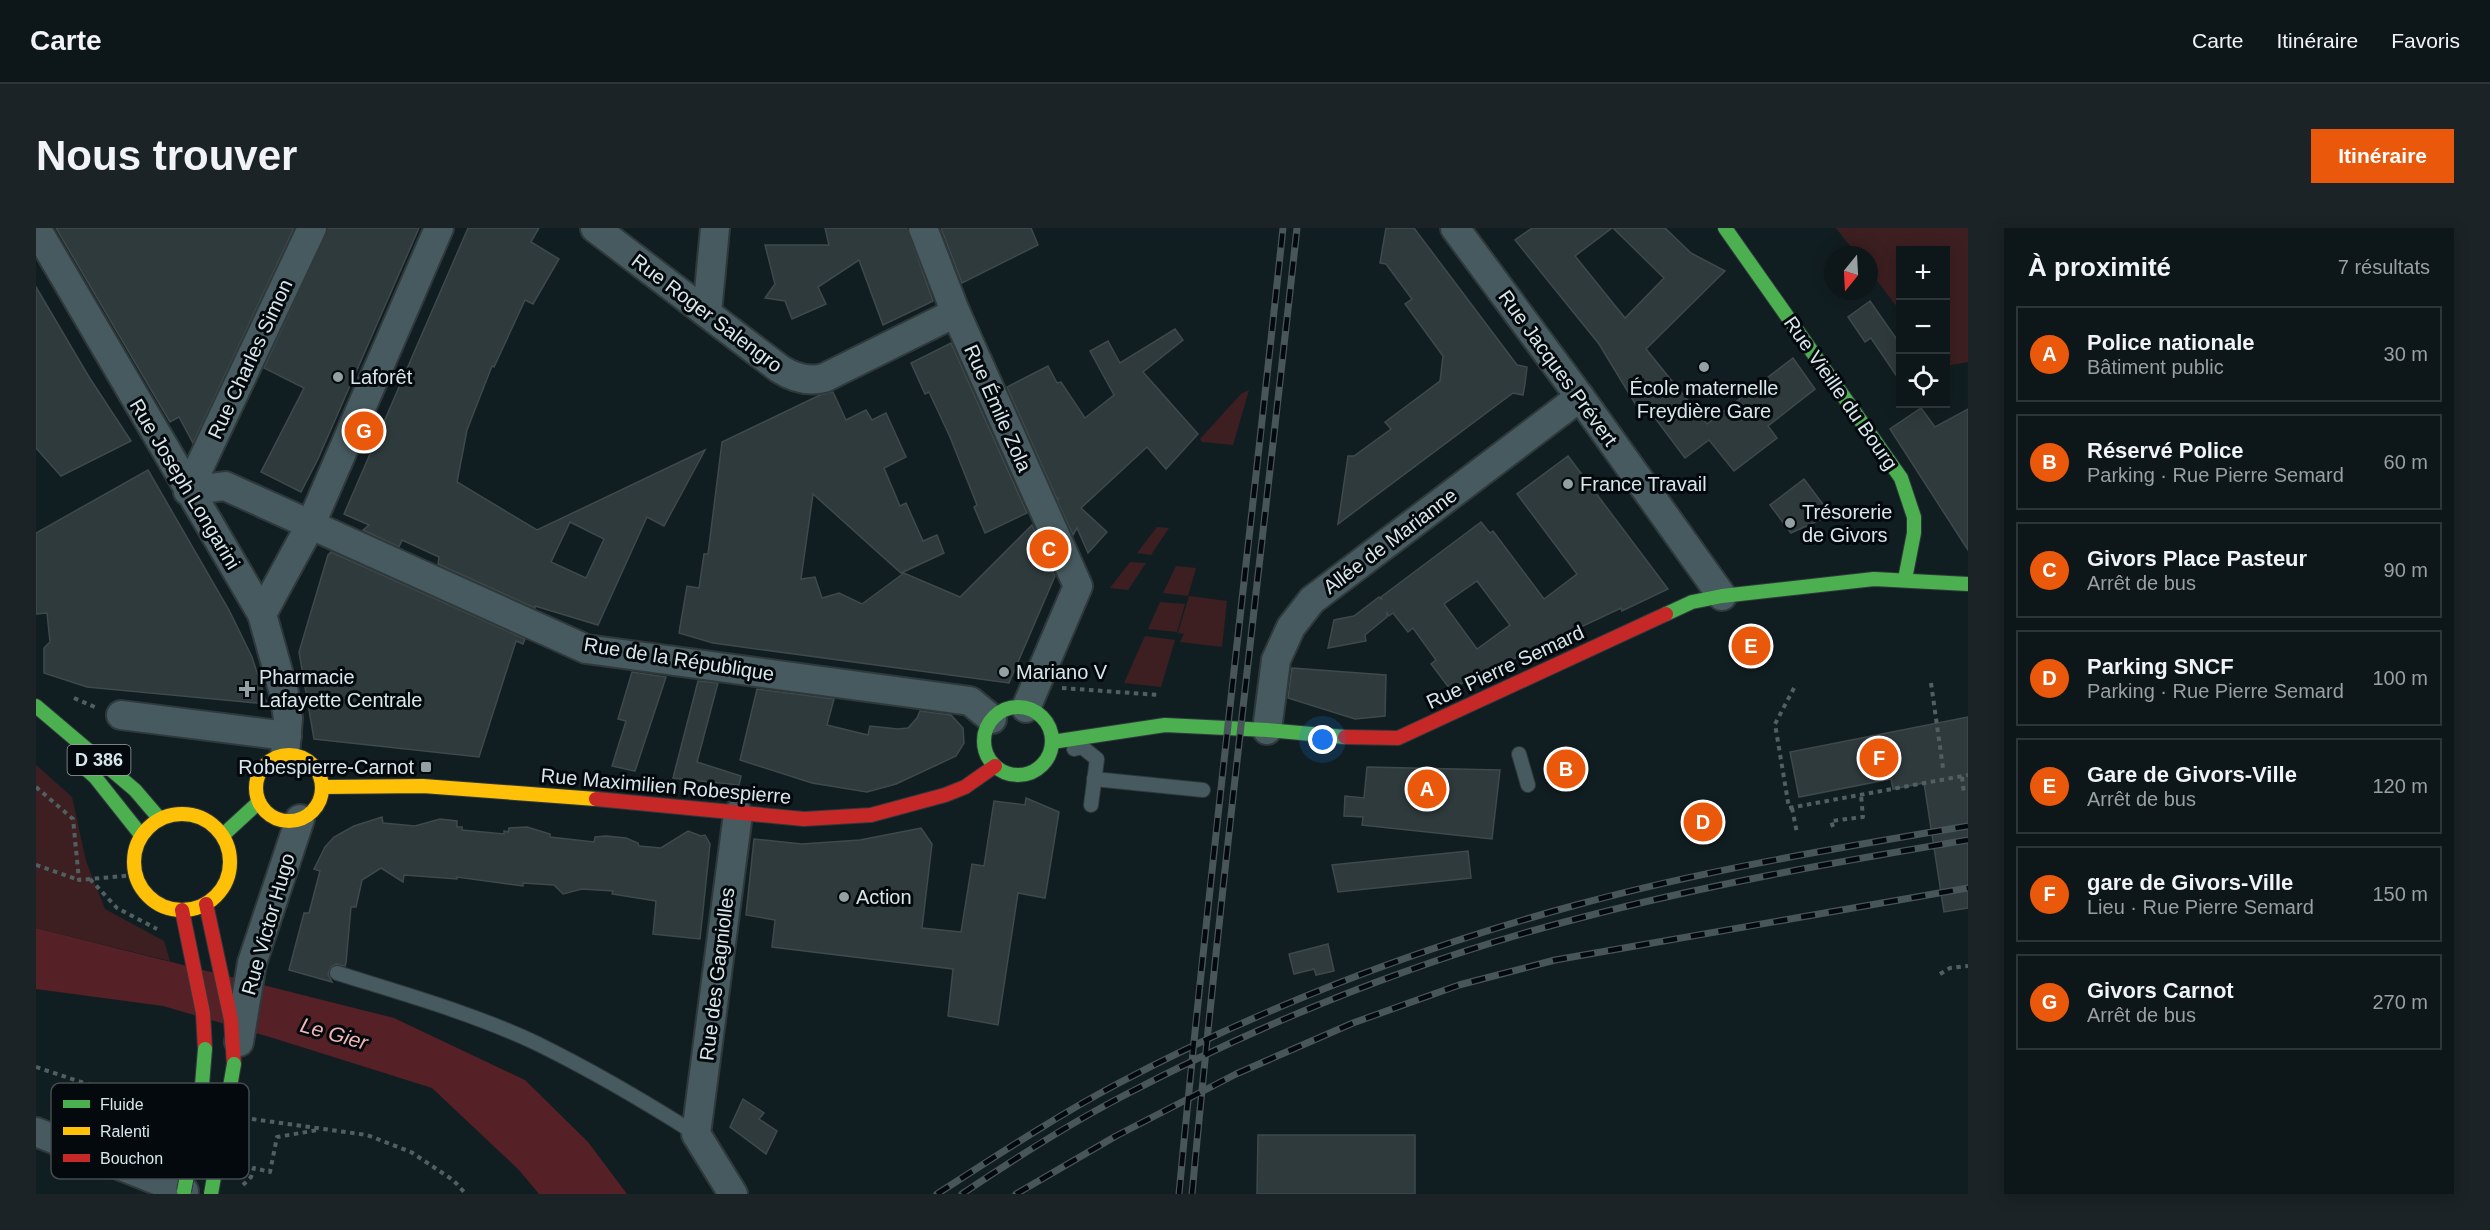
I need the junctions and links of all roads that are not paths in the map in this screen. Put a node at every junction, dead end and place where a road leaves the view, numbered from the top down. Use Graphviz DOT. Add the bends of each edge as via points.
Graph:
graph roads {
  1 [pos="36,228"];
  2 [pos="312,228"];
  3 [pos="439,228"];
  4 [pos="595,228"];
  5 [pos="715,228"];
  6 [pos="923,228"];
  7 [pos="1455,228"];
  8 [pos="1724,231"];
  9 [pos="955,311"];
  10 [pos="707,313"];
  11 [pos="1580,397"];
  12 [pos="188,491"];
  13 [pos="311,524"];
  14 [pos="1905,579"];
  15 [pos="1968,584"];
  16 [pos="1722,596"];
  17 [pos="262,614"];
  18 [pos="1031,697"];
  19 [pos="36,706"];
  20 [pos="121,715"];
  21 [pos="992,718"];
  22 [pos="1267,730"];
  23 [pos="1052,741"];
  24 [pos="286,746"];
  25 [pos="1519,754"];
  26 [pos="1049,756"];
  27 [pos="78,763"];
  28 [pos="995,766"];
  29 [pos="1094,779"];
  30 [pos="1528,785"];
  31 [pos="322,787"];
  32 [pos="1203,790"];
  33 [pos="259,802"];
  34 [pos="1091,805"];
  35 [pos="738,814"];
  36 [pos="159,818"];
  37 [pos="300,819"];
  38 [pos="141,835"];
  39 [pos="223,835"];
  40 [pos="206,904"];
  41 [pos="182,910"];
  42 [pos="337,973"];
  43 [pos="234,1064"];
  44 [pos="202,1083"];
  45 [pos="228,1083"];
  46 [pos="36,1132"];
  47 [pos="696,1134"];
  48 [pos="51,1138"];
  49 [pos="157,1179"];
  50 [pos="193,1193"];
  51 [pos="733,1194"];
  1 -- 12 [label="street, Rue Joseph Longarini"];
  2 -- 12 [label="street, Rue Charles Simon"];
  3 -- 13 [label="street"];
  4 -- 10 [label="street, Rue Roger Salengro"];
  5 -- 10 [label="street"];
  6 -- 9 [label="street, Rue Émile Zola"];
  7 -- 11 [label="street, Rue Jacques Prévert"];
  8 -- 14 [label="main road, Rue Vieille du Bourg" via="1901,478 1914,517"];
  9 -- 10 [label="street, Rue Roger Salengro" via="824,378 813,380 789,375"];
  9 -- 18 [label="street, Rue Émile Zola" via="1078,586"];
  11 -- 16 [label="street, Rue Jacques Prévert"];
  11 -- 22 [label="street, Allée de Marianne" via="1312,600 1291,627 1276,660"];
  12 -- 13 [label="street, Rue de la République" via="225,486"];
  12 -- 17 [label="street, Rue Joseph Longarini"];
  13 -- 17 [label="street"];
  13 -- 21 [label="street, Rue de la République" via="586,649 970,701"];
  14 -- 15 [label="main road, Rue Pierre Semard"];
  14 -- 16 [label="main road, Rue Pierre Semard"];
  16 -- 22 [label="main road, Rue Pierre Semard" via="1692,602 1398,738 1329,737"];
  17 -- 24 [label="street, Rue Joseph Longarini" via="284,693 288,718"];
  18 -- 21 [label="main road"];
  18 -- 23 [label="main road" via="1037,713 1046,721"];
  19 -- 36 [label="main road, D 386" via="135,790"];
  20 -- 24 [label="street"];
  21 -- 28 [label="main road" via="984,745"];
  22 -- 23 [label="main road, Rue Pierre Semard" via="1165,725"];
  23 -- 26 [label="main road"];
  24 -- 31 [label="main road" via="311,763"];
  24 -- 33 [label="main road" via="258,777"];
  25 -- 30 [label="lane"];
  26 -- 28 [label="main road" via="1037,769 1020,775 1008,774"];
  26 -- 29 [label="lane" via="1082,747 1097,759"];
  27 -- 38 [label="main road, D 386"];
  28 -- 35 [label="main road, Rue Maximilien Robespierre" via="965,787 945,795 871,815 804,819"];
  29 -- 32 [label="lane"];
  29 -- 34 [label="lane"];
  31 -- 35 [label="main road, Rue Maximilien Robespierre" via="423,786 507,791"];
  31 -- 37 [label="main road" via="316,807"];
  33 -- 37 [label="main road" via="276,818"];
  33 -- 39 [label="main road"];
  35 -- 47 [label="street, Rue des Gagniolles"];
  36 -- 38 [label="main road"];
  36 -- 39 [label="main road" via="176,813 194,814"];
  37 -- 43 [label="street, Rue Victor Hugo" via="252,963"];
  38 -- 41 [label="main road" via="133,861 142,889 153,901"];
  39 -- 40 [label="main road" via="230,854 229,873 220,891"];
  40 -- 41 [label="main road"];
  40 -- 43 [label="main road, Rue Victor Hugo" via="231,1020"];
  41 -- 44 [label="main road, bridge" via="203,1013"];
  42 -- 47 [label="lane" via="438,1004 534,1043 626,1091"];
  43 -- 45 [label="main road, Rue Victor Hugo, bridge"];
  46 -- 48 [label="street"];
  47 -- 51 [label="street"];
  49 -- 50 [label="street"];
}
